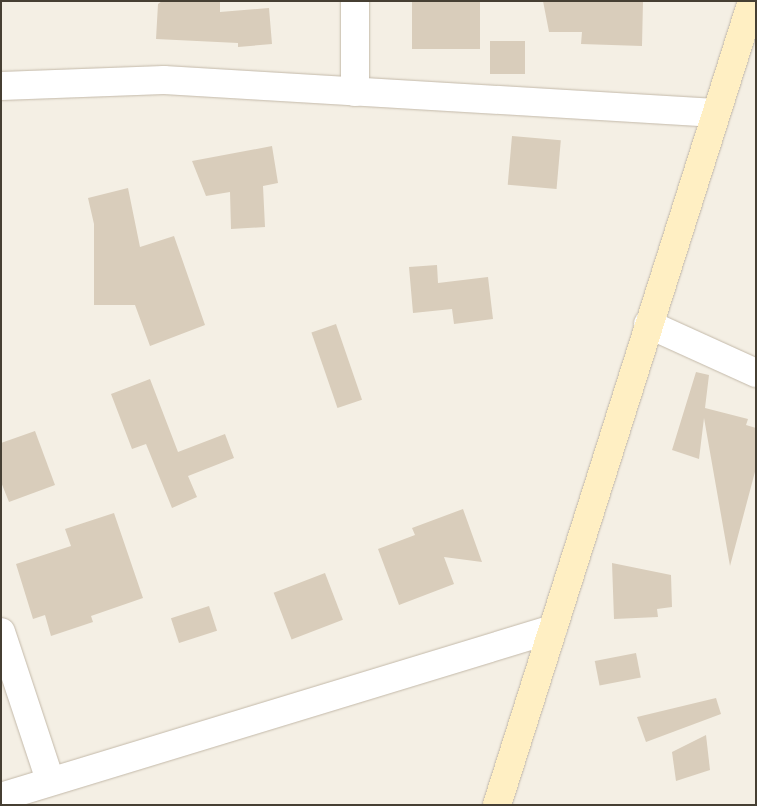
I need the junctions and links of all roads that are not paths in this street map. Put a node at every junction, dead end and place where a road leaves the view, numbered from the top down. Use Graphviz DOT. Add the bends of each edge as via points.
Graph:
graph roads {
  1 [pos="355,1"];
  2 [pos="752,1"];
  3 [pos="1,86"];
  4 [pos="355,92"];
  5 [pos="716,114"];
  6 [pos="648,324"];
  7 [pos="756,374"];
  8 [pos="553,629"];
  9 [pos="1,632"];
  10 [pos="50,780"];
  11 [pos="1,798"];
  12 [pos="497,805"];
  1 -- 4 [label="street"];
  2 -- 5 [label="main road"];
  3 -- 4 [label="street" via="164,80"];
  4 -- 5 [label="street"];
  5 -- 6 [label="main road"];
  6 -- 7 [label="street"];
  6 -- 8 [label="main road"];
  8 -- 10 [label="street"];
  8 -- 12 [label="main road"];
  9 -- 10 [label="street"];
  10 -- 11 [label="street"];
}
